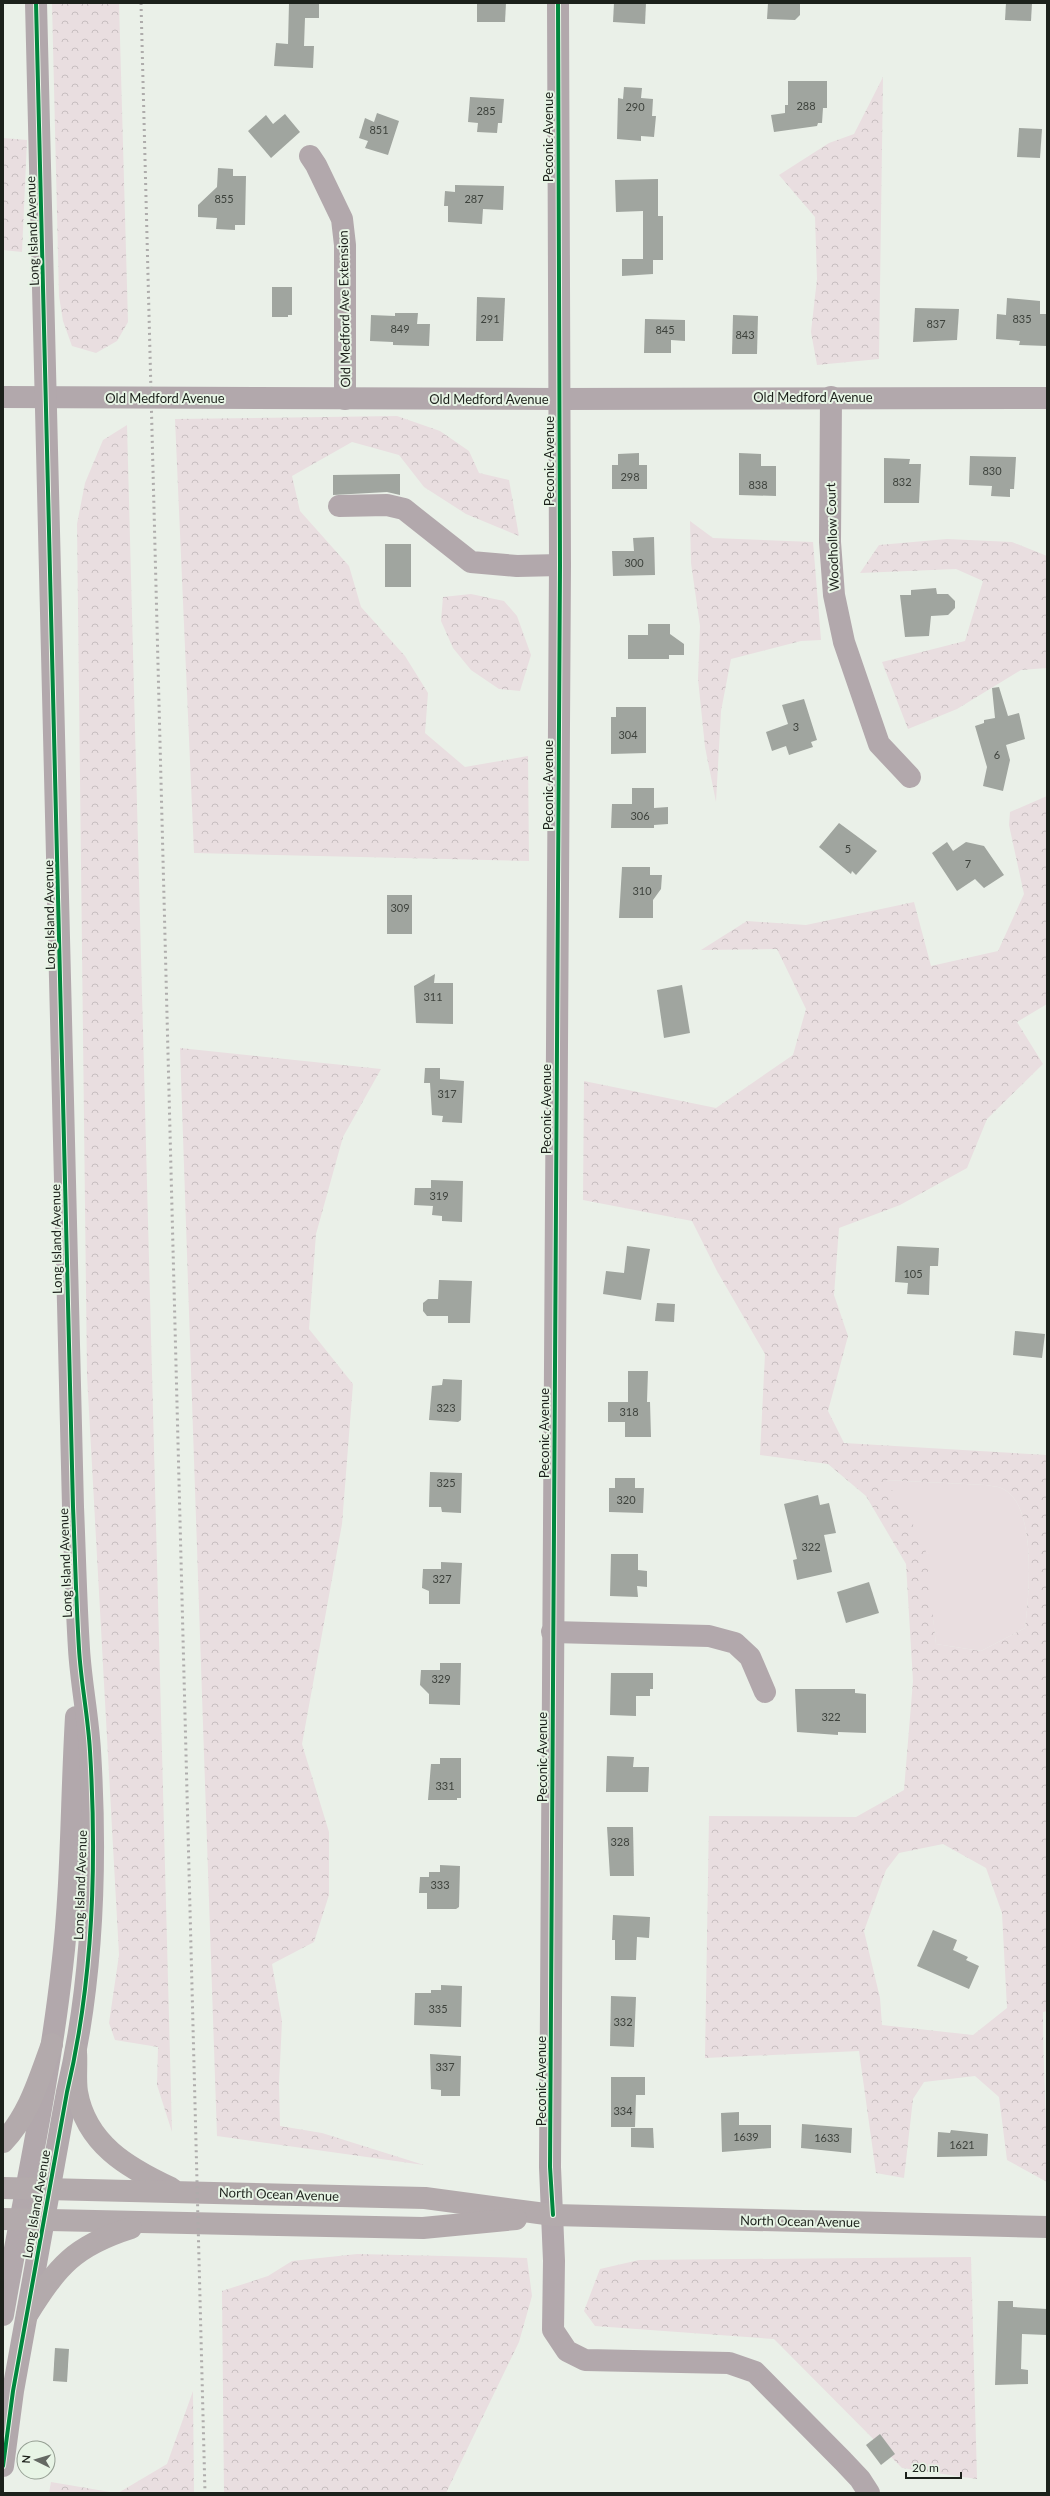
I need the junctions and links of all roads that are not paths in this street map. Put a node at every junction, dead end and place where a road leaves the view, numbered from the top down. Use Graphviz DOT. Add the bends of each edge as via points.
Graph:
graph roads {
  1 [pos="36,3"];
  2 [pos="558,3"];
  3 [pos="310,156"];
  4 [pos="3,397"];
  5 [pos="47,397"];
  6 [pos="832,397"];
  7 [pos="1047,398"];
  8 [pos="345,399"];
  9 [pos="558,399"];
  10 [pos="339,506"];
  11 [pos="560,564"];
  12 [pos="910,777"];
  13 [pos="552,1632"];
  14 [pos="79,1650"];
  15 [pos="765,1692"];
  16 [pos="52,2044"];
  17 [pos="76,2052"];
  18 [pos="3,2142"];
  19 [pos="3,2188"];
  20 [pos="25,2189"];
  21 [pos="50,2190"];
  22 [pos="178,2191"];
  23 [pos="553,2215"];
  24 [pos="11,2220"];
  25 [pos="44,2220"];
  26 [pos="144,2223"];
  27 [pos="1047,2227"];
  28 [pos="3,2314"];
  29 [pos="27,2315"];
  30 [pos="3,2465"];
  31 [pos="869,2493"];
  1 -- 5 [label="street, Long Island Avenue"];
  2 -- 9 [label="street, Peconic Avenue"];
  3 -- 8 [label="street, Old Medford Ave Extension" via="342,219 346,245"];
  4 -- 5 [label="street, Old Medford Avenue"];
  5 -- 8 [label="street, Old Medford Avenue"];
  5 -- 14 [label="street, Long Island Avenue" via="67,1276"];
  6 -- 7 [label="street, Old Medford Avenue"];
  6 -- 9 [label="street, Old Medford Avenue"];
  6 -- 12 [label="street, Woodhollow Court" via="830,542 834,595 844,642 879,744"];
  8 -- 9 [label="street, Old Medford Avenue"];
  9 -- 11 [label="street, Peconic Avenue"];
  10 -- 11 [label="street" via="387,505 404,509 471,562 517,566"];
  11 -- 13 [label="street, Peconic Avenue"];
  13 -- 15 [label="street" via="709,1636 735,1642 750,1657"];
  13 -- 23 [label="street, Peconic Avenue" via="550,2167"];
  14 -- 16 [label="street, Long Island Avenue" via="71,1875"];
  14 -- 17 [label="street, Long Island Avenue" via="90,1749 93,1856 88,1952"];
  16 -- 18 [label="main road" via="29,2104"];
  16 -- 20 [label="street, Long Island Avenue"];
  17 -- 21 [label="street, Long Island Avenue"];
  17 -- 22 [label="main road" via="77,2091 82,2108 98,2138 123,2163"];
  19 -- 20 [label="main road, North Ocean Avenue"];
  20 -- 21 [label="main road, North Ocean Avenue"];
  20 -- 24 [label="street, Long Island Avenue"];
  21 -- 22 [label="main road, North Ocean Avenue"];
  21 -- 25 [label="street, Long Island Avenue"];
  22 -- 23 [label="main road, North Ocean Avenue" via="425,2198"];
  23 -- 26 [label="main road, North Ocean Avenue" via="423,2228"];
  23 -- 27 [label="main road, North Ocean Avenue"];
  23 -- 31 [label="street, Peconic Avenue" via="553,2330 567,2351 585,2360 729,2363 754,2372 843,2461"];
  24 -- 25 [label="main road, North Ocean Avenue"];
  24 -- 28 [label="street, Long Island Avenue"];
  25 -- 26 [label="main road, North Ocean Avenue"];
  25 -- 29 [label="street, Long Island Avenue"];
  26 -- 29 [label="main road" via="108,2235 74,2255 49,2281"];
  29 -- 30 [label="street, Long Island Avenue"];
}
